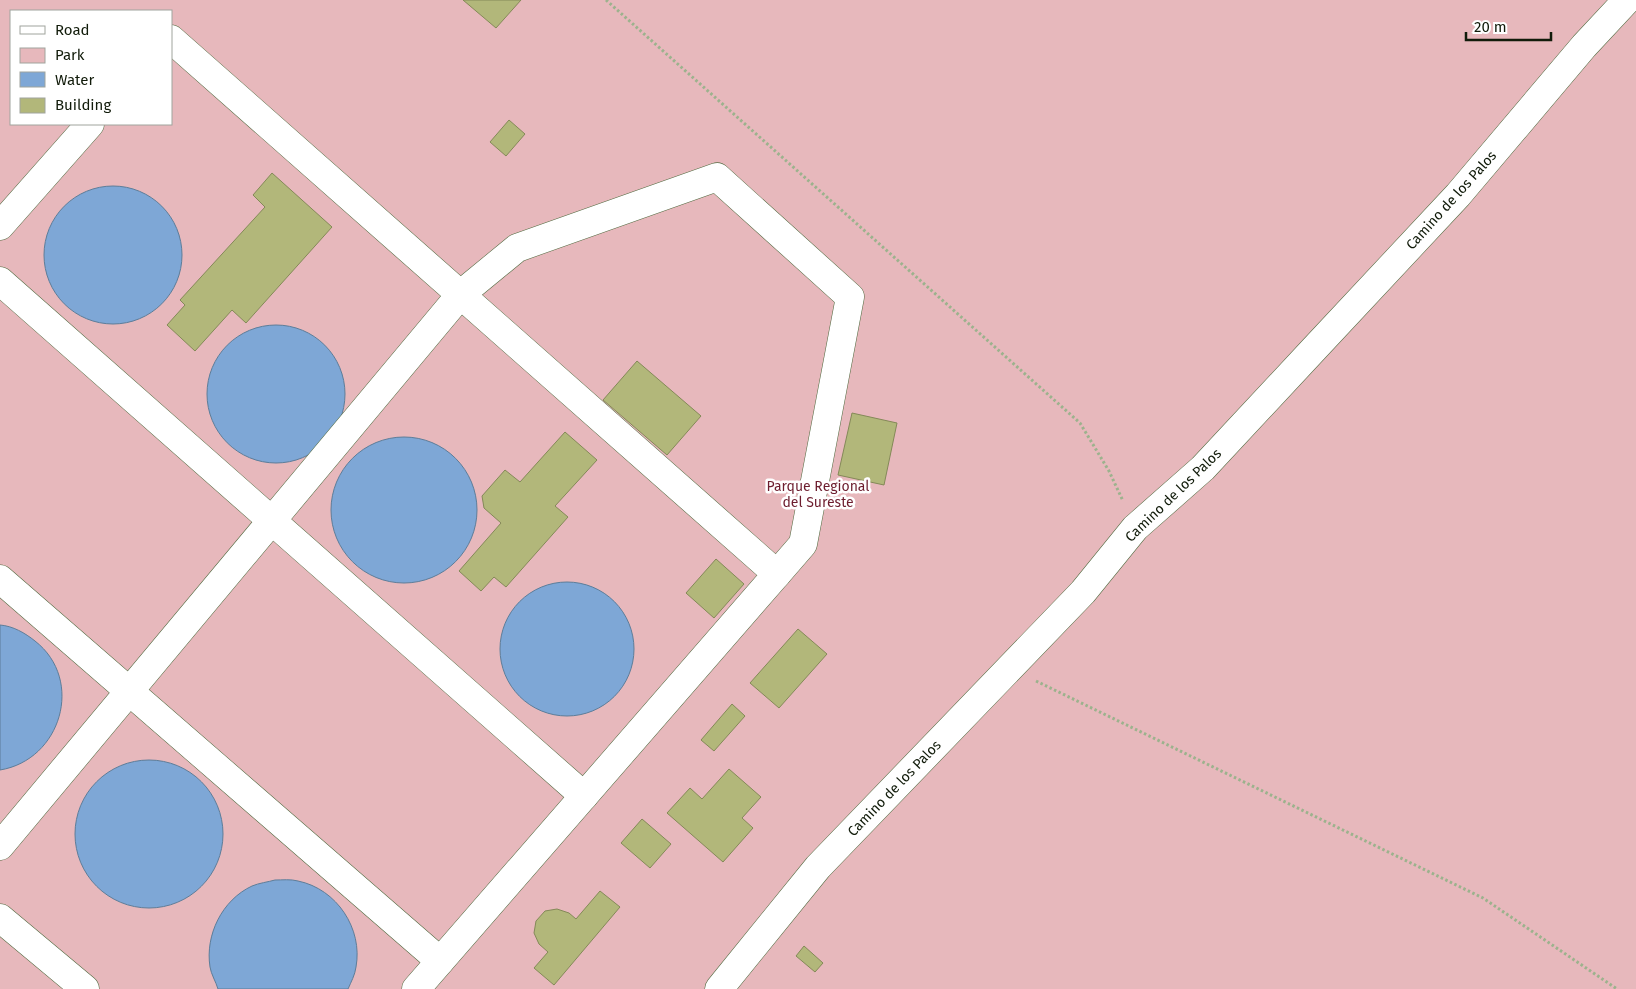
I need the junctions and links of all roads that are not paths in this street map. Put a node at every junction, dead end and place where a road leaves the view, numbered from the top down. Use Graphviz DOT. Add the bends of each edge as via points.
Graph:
graph roads {
  1 [pos="1627,0"];
  2 [pos="172,40"];
  3 [pos="89,125"];
  4 [pos="0,226"];
  5 [pos="0,281"];
  6 [pos="461,294"];
  7 [pos="272,521"];
  8 [pos="777,574"];
  9 [pos="0,579"];
  10 [pos="130,691"];
  11 [pos="584,796"];
  12 [pos="0,846"];
  13 [pos="0,918"];
  14 [pos="440,961"];
  15 [pos="85,989"];
  16 [pos="416,989"];
  17 [pos="719,989"];
  1 -- 17 [label="street, Camino de los Palos" via="1458,195 1334,328 1203,468 1135,528 1083,592 818,867"];
  2 -- 6 [label="street"];
  3 -- 4 [label="street"];
  5 -- 7 [label="street"];
  6 -- 7 [label="street"];
  6 -- 8 [label="street"];
  6 -- 8 [label="street" via="517,248 717,177 850,297 803,544"];
  7 -- 10 [label="street"];
  7 -- 11 [label="street"];
  8 -- 11 [label="street"];
  9 -- 10 [label="street"];
  10 -- 12 [label="street"];
  10 -- 14 [label="street"];
  11 -- 14 [label="street"];
  13 -- 15 [label="street"];
  14 -- 16 [label="street"];
}
